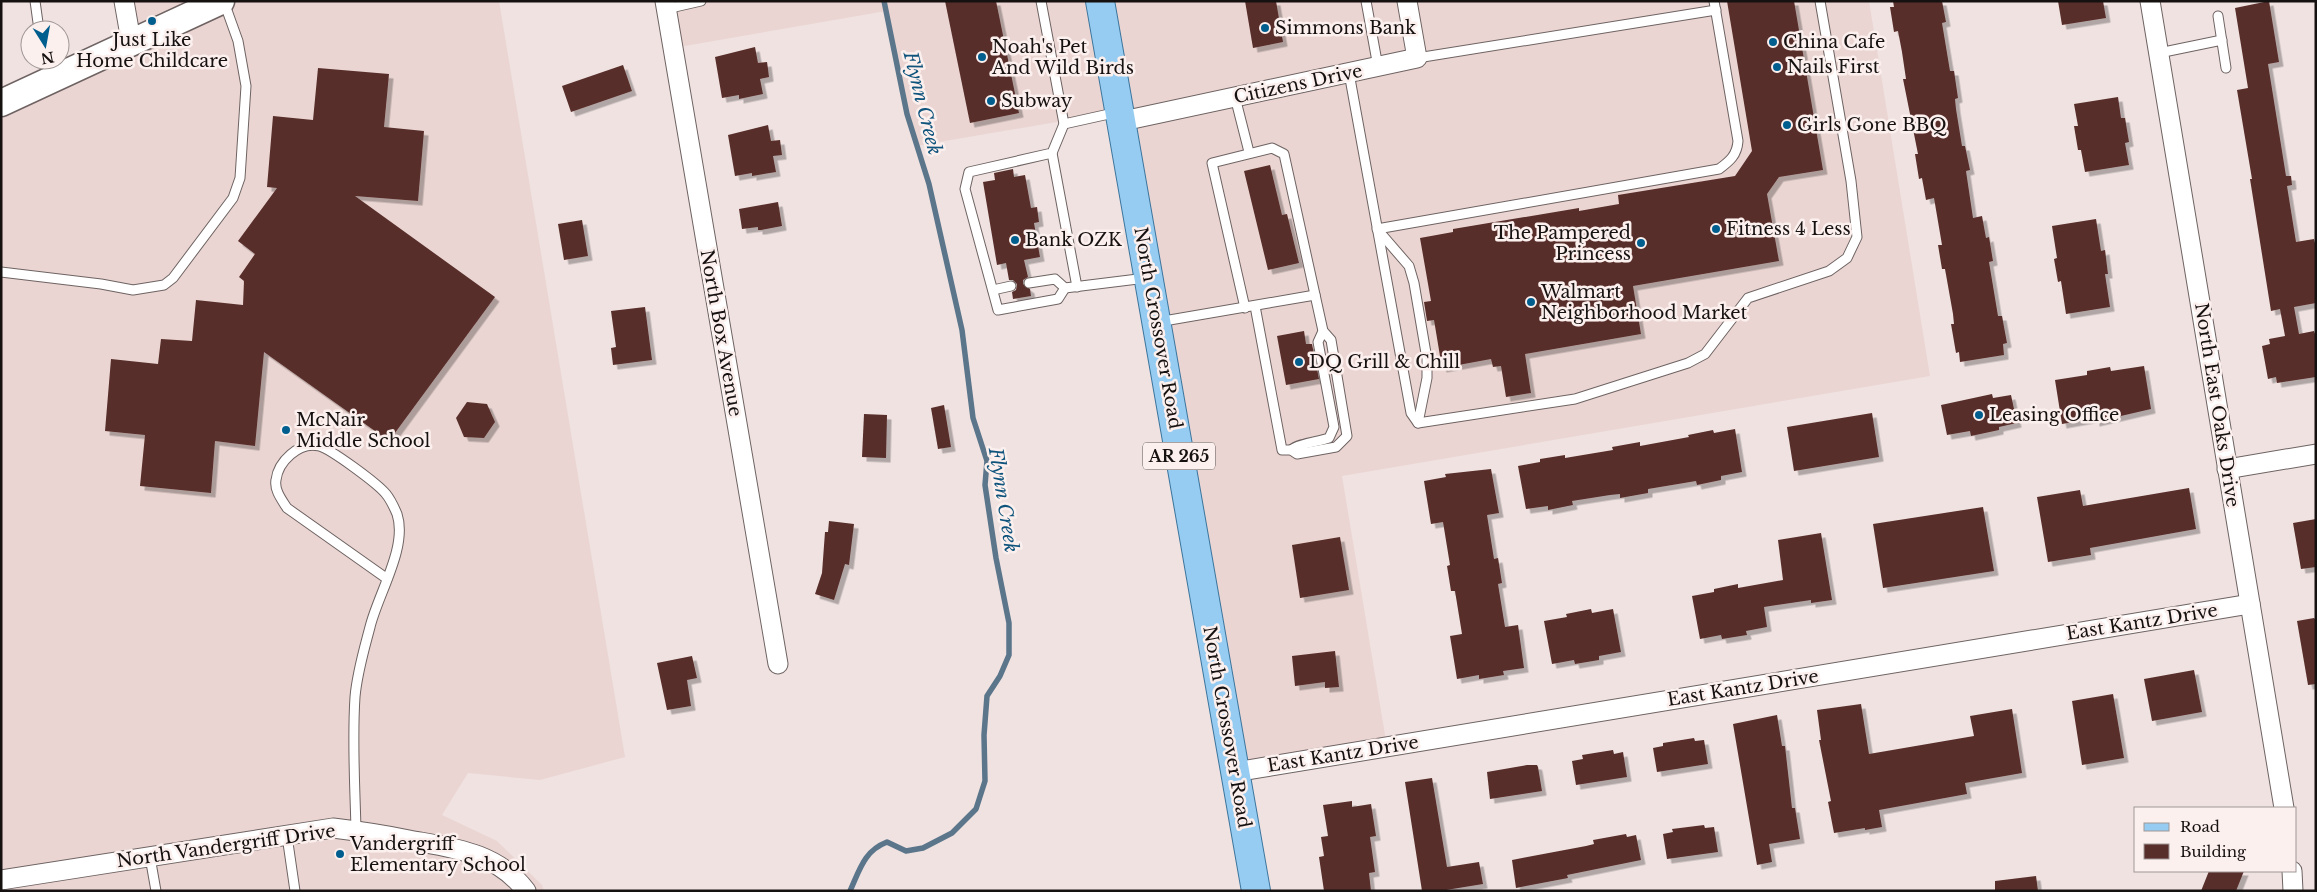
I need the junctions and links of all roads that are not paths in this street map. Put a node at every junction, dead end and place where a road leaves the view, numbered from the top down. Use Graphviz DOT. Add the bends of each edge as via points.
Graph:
graph roads {
  1 [pos="35,1"];
  2 [pos="124,1"];
  3 [pos="222,1"];
  4 [pos="701,1"];
  5 [pos="1041,1"];
  6 [pos="1100,1"];
  7 [pos="1366,1"];
  8 [pos="1407,1"];
  9 [pos="1820,1"];
  10 [pos="2150,1"];
  11 [pos="666,5"];
  12 [pos="1715,6"];
  13 [pos="2218,16"];
  14 [pos="38,20"];
  15 [pos="2222,40"];
  16 [pos="131,41"];
  17 [pos="2159,53"];
  18 [pos="1417,58"];
  19 [pos="70,62"];
  20 [pos="1378,67"];
  21 [pos="2226,68"];
  22 [pos="50,70"];
  23 [pos="1348,73"];
  24 [pos="1236,97"];
  25 [pos="1,103"];
  26 [pos="1122,116"];
  27 [pos="1064,124"];
  28 [pos="1250,152"];
  29 [pos="1052,153"];
  30 [pos="1377,229"];
  31 [pos="1,272"];
  32 [pos="1149,277"];
  33 [pos="1029,283"];
  34 [pos="1011,286"];
  35 [pos="1078,287"];
  36 [pos="1065,288"];
  37 [pos="993,290"];
  38 [pos="1315,295"];
  39 [pos="1255,306"];
  40 [pos="1245,308"];
  41 [pos="1156,322"];
  42 [pos="1323,331"];
  43 [pos="1418,423"];
  44 [pos="1291,450"];
  45 [pos="2316,454"];
  46 [pos="2227,469"];
  47 [pos="386,578"];
  48 [pos="2250,604"];
  49 [pos="778,664"];
  50 [pos="1236,772"];
  51 [pos="2284,807"];
  52 [pos="356,830"];
  53 [pos="286,836"];
  54 [pos="150,857"];
  55 [pos="2292,872"];
  56 [pos="1,880"];
  57 [pos="156,891"];
  58 [pos="295,891"];
  59 [pos="526,891"];
  60 [pos="1256,891"];
  61 [pos="2293,891"];
  1 -- 14 [label="lane"];
  2 -- 16 [label="street"];
  3 -- 16 [label="main road"];
  3 -- 31 [label="lane" via="238,42 246,86 240,178 233,198 173,278 164,285 133,290"];
  4 -- 11 [label="lane"];
  5 -- 27 [label="lane"];
  6 -- 26 [label="main road, North Crossover Road / AR 265"];
  7 -- 20 [label="lane"];
  8 -- 18 [label="street"];
  9 -- 43 [label="lane" via="1851,181 1857,237 1847,258 1829,272 1748,298 1705,354 1688,363 1575,399"];
  10 -- 17 [label="street, North East Oaks Drive"];
  11 -- 49 [label="street, North Box Avenue"];
  12 -- 18 [label="lane"];
  12 -- 30 [label="lane" via="1738,141 1737,151 1730,161 1719,168"];
  13 -- 15 [label="lane"];
  15 -- 17 [label="lane"];
  15 -- 21 [label="lane"];
  16 -- 19 [label="main road"];
  17 -- 46 [label="street, North East Oaks Drive"];
  18 -- 20 [label="street, Citizens Drive"];
  20 -- 23 [label="street, Citizens Drive"];
  22 -- 25 [label="main road"];
  23 -- 24 [label="street, Citizens Drive"];
  23 -- 30 [label="lane"];
  24 -- 26 [label="street, Citizens Drive"];
  24 -- 28 [label="lane"];
  26 -- 27 [label="lane"];
  26 -- 32 [label="main road, North Crossover Road / AR 265"];
  27 -- 29 [label="lane"];
  28 -- 38 [label="lane" via="1272,148 1284,154"];
  28 -- 40 [label="lane" via="1212,163"];
  29 -- 35 [label="lane"];
  29 -- 37 [label="lane" via="970,172 965,189"];
  30 -- 43 [label="lane" via="1411,413"];
  30 -- 43 [label="lane" via="1409,266 1414,283 1427,359 1427,378"];
  32 -- 35 [label="lane"];
  32 -- 41 [label="main road, North Crossover Road / AR 265"];
  33 -- 36 [label="lane" via="1055,279"];
  34 -- 37 [label="lane"];
  35 -- 36 [label="lane"];
  36 -- 37 [label="lane" via="1058,300 998,310"];
  38 -- 39 [label="lane"];
  38 -- 42 [label="lane"];
  39 -- 40 [label="lane"];
  39 -- 44 [label="lane" via="1282,450"];
  40 -- 41 [label="lane"];
  41 -- 50 [label="main road, North Crossover Road / AR 265"];
  42 -- 44 [label="lane" via="1318,342 1334,427 1329,438 1313,444 1296,445"];
  42 -- 44 [label="lane" via="1331,340 1348,436 1336,447 1297,454"];
  45 -- 46 [label="street"];
  46 -- 48 [label="street, North East Oaks Drive"];
  47 -- 47 [label="lane" via="400,530 393,505 385,493 328,449 317,445 291,454 281,465 275,482 287,508"];
  47 -- 52 [label="lane" via="370,624 355,696"];
  48 -- 50 [label="street, East Kantz Drive"];
  48 -- 51 [label="street, North East Oaks Drive"];
  50 -- 60 [label="main road, North Crossover Road / AR 265"];
  52 -- 53 [label="street, North Vandergriff Drive" via="333,828"];
  52 -- 59 [label="street, North Vandergriff Drive" via="476,854 505,869"];
  53 -- 54 [label="street, North Vandergriff Drive"];
  53 -- 58 [label="lane"];
  54 -- 56 [label="street, North Vandergriff Drive"];
  54 -- 57 [label="lane"];
  55 -- 61 [label="street"];
}
